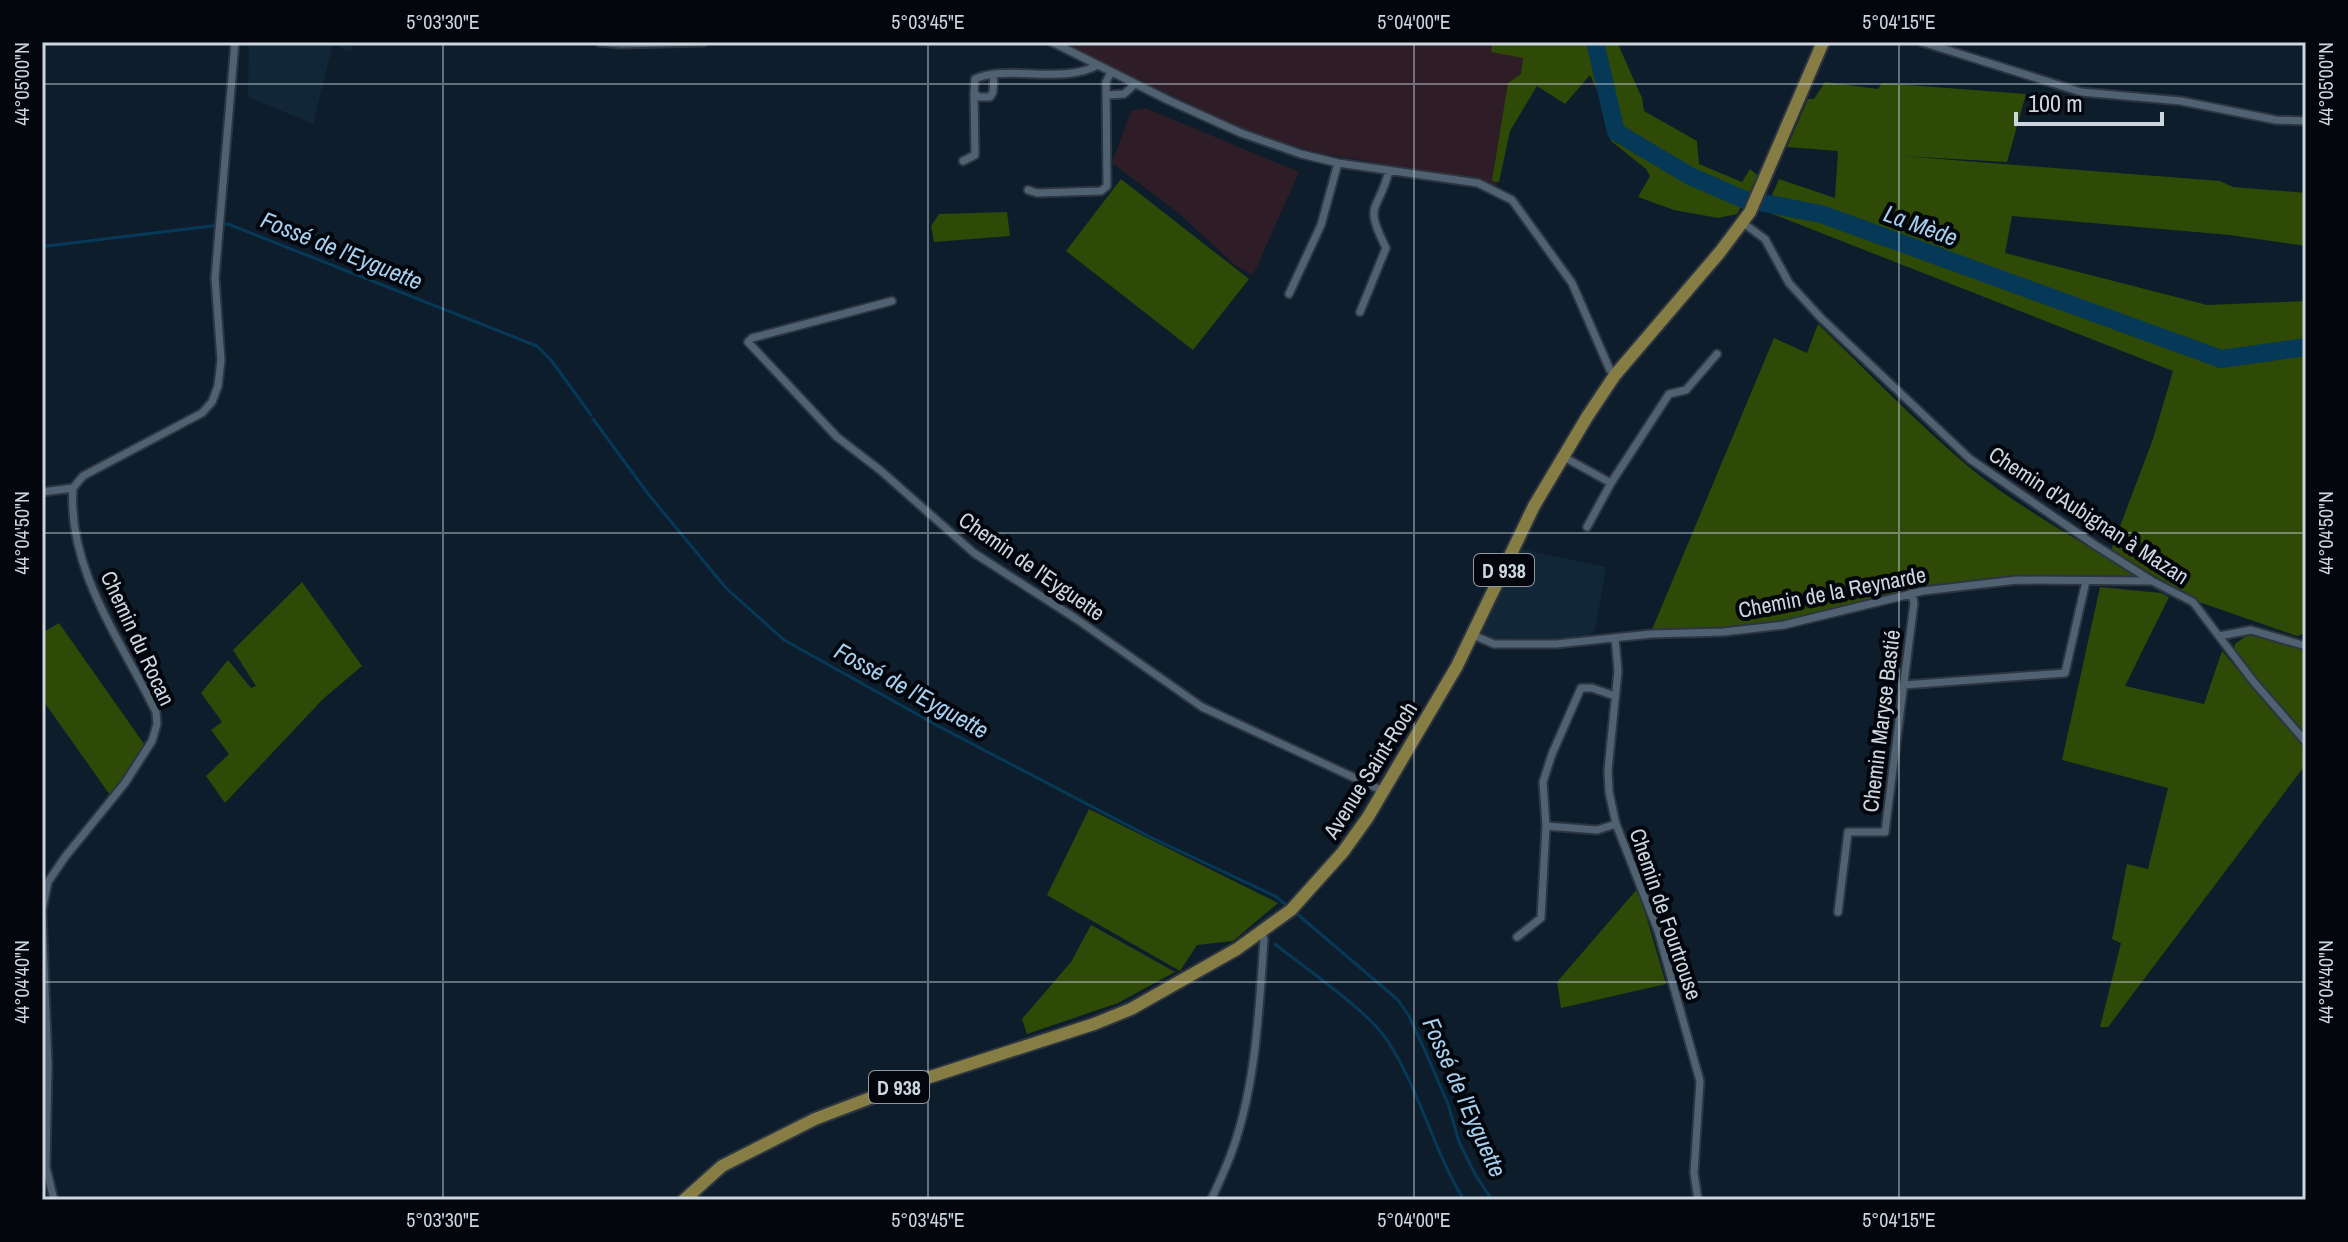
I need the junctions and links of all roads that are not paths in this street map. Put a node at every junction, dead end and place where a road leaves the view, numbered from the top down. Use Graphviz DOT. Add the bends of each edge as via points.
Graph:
graph roads {
  1 [pos="235,42"];
  2 [pos="599,42"];
  3 [pos="704,42"];
  4 [pos="1052,42"];
  5 [pos="1823,42"];
  6 [pos="1922,42"];
  7 [pos="1098,65"];
  8 [pos="1111,72"];
  9 [pos="994,75"];
  10 [pos="1135,84"];
  11 [pos="974,93"];
  12 [pos="1107,95"];
  13 [pos="2306,121"];
  14 [pos="963,161"];
  15 [pos="1338,163"];
  16 [pos="1389,171"];
  17 [pos="1028,190"];
  18 [pos="1746,218"];
  19 [pos="1289,294"];
  20 [pos="892,301"];
  21 [pos="1360,312"];
  22 [pos="1717,354"];
  23 [pos="1615,375"];
  24 [pos="1562,456"];
  25 [pos="1611,483"];
  26 [pos="73,488"];
  27 [pos="42,492"];
  28 [pos="1587,527"];
  29 [pos="2086,581"];
  30 [pos="2152,581"];
  31 [pos="1912,593"];
  32 [pos="1473,635"];
  33 [pos="2219,636"];
  34 [pos="1615,638"];
  35 [pos="2306,646"];
  36 [pos="1904,685"];
  37 [pos="1615,696"];
  38 [pos="2306,742"];
  39 [pos="1383,791"];
  40 [pos="1616,824"];
  41 [pos="1546,826"];
  42 [pos="1838,912"];
  43 [pos="1262,933"];
  44 [pos="1517,937"];
  45 [pos="54,1200"];
  46 [pos="684,1200"];
  47 [pos="1211,1200"];
  48 [pos="1698,1200"];
  1 -- 26 [label="street" via="215,278 218,386 202,413 83,476"];
  2 -- 3 [label="street"];
  4 -- 7 [label="street"];
  5 -- 18 [label="main road, Avenue Saint-Roch / D 938"];
  6 -- 13 [label="street" via="2081,92"];
  7 -- 8 [label="street"];
  7 -- 9 [label="street" via="1077,73"];
  8 -- 10 [label="street"];
  8 -- 12 [label="street"];
  9 -- 11 [label="street" via="975,79"];
  9 -- 11 [label="street" via="990,97"];
  10 -- 12 [label="street" via="1124,94"];
  10 -- 15 [label="street" via="1241,133"];
  11 -- 14 [label="street" via="975,155"];
  12 -- 17 [label="street" via="1105,189"];
  15 -- 16 [label="street"];
  15 -- 19 [label="street" via="1321,225"];
  16 -- 21 [label="street" via="1372,219 1386,248"];
  16 -- 23 [label="street" via="1478,183 1512,200 1572,283"];
  18 -- 23 [label="main road, Avenue Saint-Roch / D 938"];
  18 -- 30 [label="street, Chemin d'Aubignan à Mazan" via="1765,239 1789,283 1821,318 1970,459"];
  20 -- 39 [label="street, Chemin de l'Eyguette" via="748,342 837,437 974,553 1202,707"];
  22 -- 25 [label="street" via="1686,390 1669,394"];
  23 -- 24 [label="main road, Avenue Saint-Roch / D 938"];
  24 -- 25 [label="street"];
  24 -- 32 [label="main road, Avenue Saint-Roch / D 938"];
  25 -- 28 [label="street"];
  26 -- 27 [label="street"];
  26 -- 45 [label="street, Chemin du Rocan" via="72,518 93,590 156,712 157,724 125,783 48,882 42,911 46,1167"];
  29 -- 30 [label="street, Chemin de la Reynarde"];
  29 -- 31 [label="street, Chemin de la Reynarde" via="2017,580"];
  29 -- 36 [label="street" via="2065,673"];
  30 -- 33 [label="street, Chemin d'Aubignan à Mazan" via="2193,602"];
  31 -- 34 [label="street, Chemin de la Reynarde" via="1784,625"];
  31 -- 36 [label="street, Chemin Maryse Bastié"];
  32 -- 34 [label="street, Chemin de la Reynarde" via="1500,644"];
  32 -- 39 [label="main road, Avenue Saint-Roch / D 938"];
  33 -- 35 [label="street" via="2251,630"];
  33 -- 38 [label="street"];
  34 -- 37 [label="street, Chemin de Fourtrouse"];
  36 -- 42 [label="street, Chemin Maryse Bastié" via="1885,832 1848,832"];
  37 -- 40 [label="street, Chemin de Fourtrouse" via="1608,779"];
  37 -- 41 [label="street" via="1581,688 1543,782"];
  39 -- 43 [label="main road, Avenue Saint-Roch / D 938" via="1343,852 1291,910"];
  40 -- 41 [label="street" via="1597,830"];
  40 -- 48 [label="street, Chemin de Fourtrouse" via="1658,931 1700,1081 1694,1173"];
  41 -- 44 [label="street" via="1541,918"];
  43 -- 46 [label="main road, Avenue Saint-Roch / D 938" via="1131,1009 899,1087 779,1136 722,1166"];
  43 -- 47 [label="street" via="1259,1014 1248,1086 1232,1152"];
}
